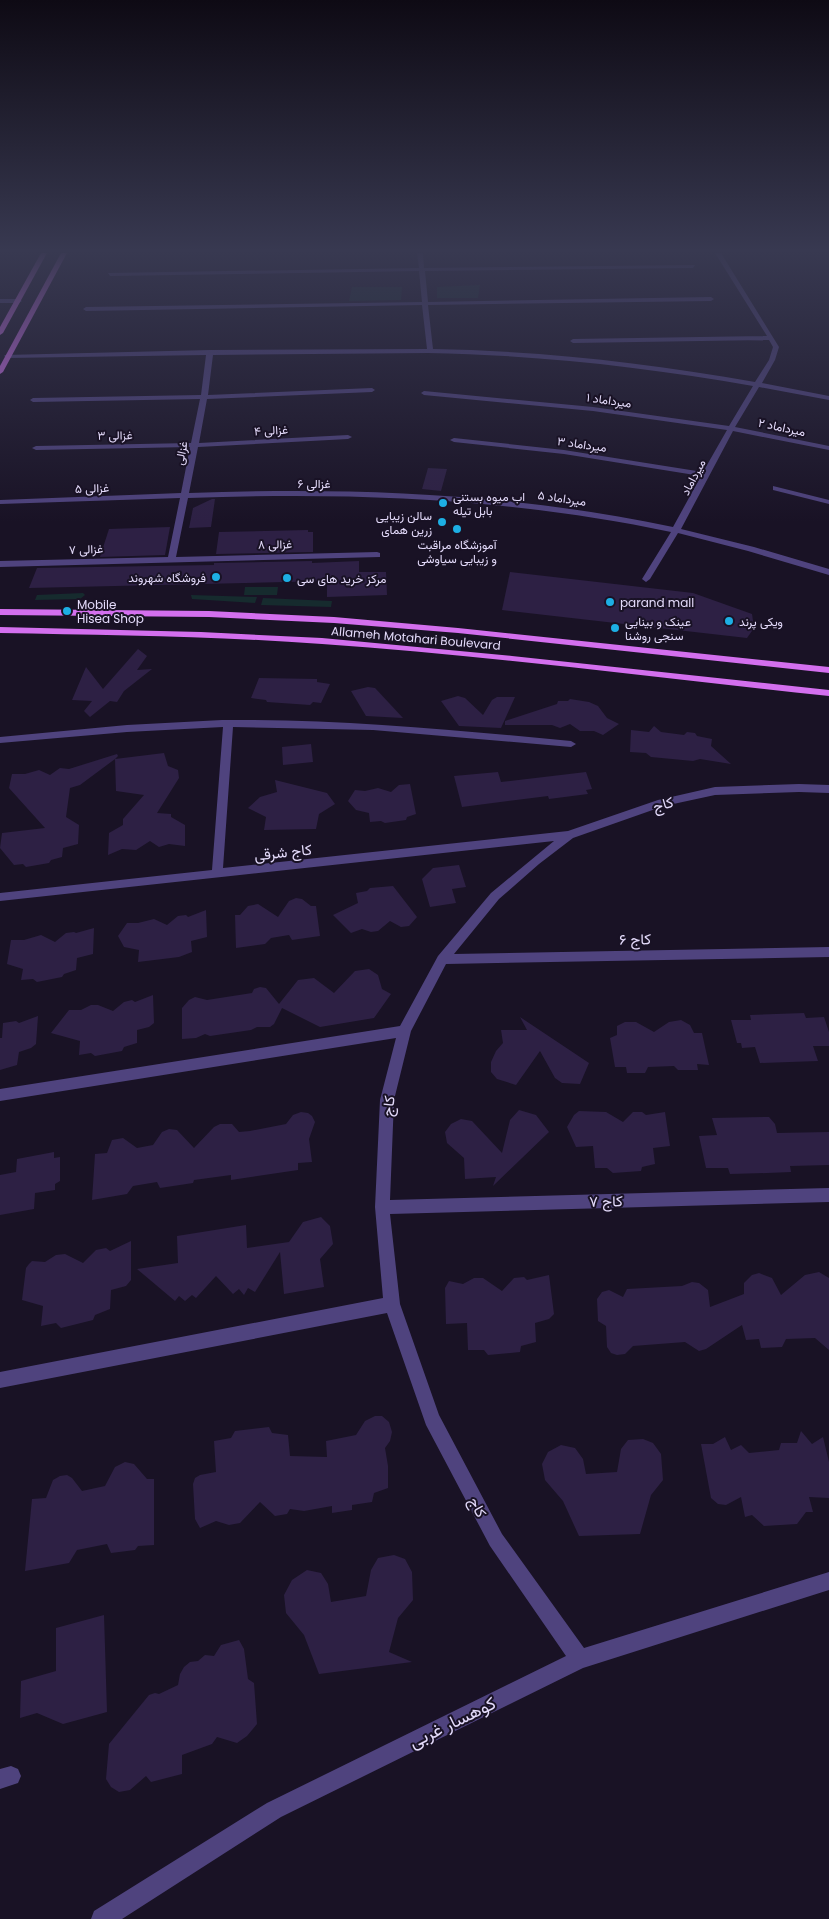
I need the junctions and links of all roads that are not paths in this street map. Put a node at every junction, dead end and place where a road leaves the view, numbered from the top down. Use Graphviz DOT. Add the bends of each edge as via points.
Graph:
graph roads {
  1 [pos="15,343"];
  2 [pos="429,343"];
  3 [pos="774,343"];
  4 [pos="430,351"];
  5 [pos="210,352"];
  6 [pos="8,356"];
  7 [pos="0,372"];
  8 [pos="757,385"];
  9 [pos="372,390"];
  10 [pos="424,393"];
  11 [pos="204,397"];
  12 [pos="829,398"];
  13 [pos="33,400"];
  14 [pos="731,428"];
  15 [pos="348,437"];
  16 [pos="454,440"];
  17 [pos="194,445"];
  18 [pos="36,448"];
  19 [pos="829,448"];
  20 [pos="707,475"];
  21 [pos="776,488"];
  22 [pos="184,497"];
  23 [pos="443,498"];
  24 [pos="0,502"];
  25 [pos="829,502"];
  26 [pos="676,530"];
  27 [pos="378,555"];
  28 [pos="172,558"];
  29 [pos="0,564"];
  30 [pos="829,572"];
  31 [pos="646,579"];
  32 [pos="0,612"];
  33 [pos="0,630"];
  34 [pos="829,670"];
  35 [pos="829,693"];
  36 [pos="228,724"];
  37 [pos="0,740"];
  38 [pos="571,744"];
  39 [pos="829,789"];
  40 [pos="569,835"];
  41 [pos="217,874"];
  42 [pos="0,897"];
  43 [pos="829,952"];
  44 [pos="442,960"];
  45 [pos="404,1031"];
  46 [pos="0,1095"];
  47 [pos="829,1196"];
  48 [pos="382,1207"];
  49 [pos="392,1304"];
  50 [pos="0,1380"];
  51 [pos="829,1581"];
  52 [pos="580,1659"];
  53 [pos="102,1919"];
  1 -- 6 [label="main road"];
  2 -- 4 [label="street"];
  3 -- 8 [label="street, میرداماد" via="776,347 772,360"];
  4 -- 5 [label="street"];
  4 -- 8 [label="street" via="604,361 684,371"];
  5 -- 6 [label="street"];
  5 -- 11 [label="street, غزالی"];
  6 -- 7 [label="main road"];
  8 -- 12 [label="street"];
  8 -- 14 [label="street, میرداماد"];
  9 -- 11 [label="street"];
  10 -- 14 [label="street, میرداماد ۱" via="543,403"];
  11 -- 13 [label="street"];
  11 -- 17 [label="street, غزالی"];
  14 -- 19 [label="street, میرداماد ۲"];
  14 -- 20 [label="street, میرداماد"];
  15 -- 17 [label="street, غزالی ۴"];
  16 -- 20 [label="street, میرداماد ۳" via="564,452"];
  17 -- 18 [label="street, غزالی ۳"];
  17 -- 22 [label="street, غزالی"];
  20 -- 26 [label="street, میرداماد"];
  21 -- 25 [label="street"];
  22 -- 23 [label="street, غزالی ۶" via="324,494"];
  22 -- 24 [label="street, غزالی ۵"];
  22 -- 28 [label="street, غزالی"];
  23 -- 26 [label="street, میرداماد ۵" via="574,511"];
  26 -- 30 [label="street, میرداماد ۵" via="746,546"];
  26 -- 31 [label="street, میرداماد"];
  27 -- 28 [label="street, غزالی ۸"];
  28 -- 29 [label="street, غزالی ۷"];
  32 -- 34 [label="main road, Allameh Motahari Boulevard" via="210,614 334,620"];
  33 -- 35 [label="main road, Allameh Motahari Boulevard" via="192,634 320,641"];
  36 -- 37 [label="street" via="118,728"];
  36 -- 38 [label="street" via="404,728"];
  36 -- 41 [label="street"];
  39 -- 40 [label="street, کاج" via="715,791 662,803"];
  40 -- 41 [label="street, کاج شرقی"];
  40 -- 44 [label="street, کاج" via="495,896"];
  41 -- 42 [label="street, کاج شرقی"];
  43 -- 44 [label="street, کاج ۶"];
  44 -- 45 [label="street, کاج"];
  45 -- 46 [label="street"];
  45 -- 48 [label="street, کاج" via="387,1100"];
  47 -- 48 [label="street, کاج ۷"];
  48 -- 49 [label="street, کاج"];
  49 -- 50 [label="street"];
  49 -- 52 [label="street, کاج" via="432,1419 496,1540"];
  51 -- 52 [label="street, کوهسار غربی"];
  52 -- 53 [label="street, کوهسار غربی" via="274,1810"];
}
